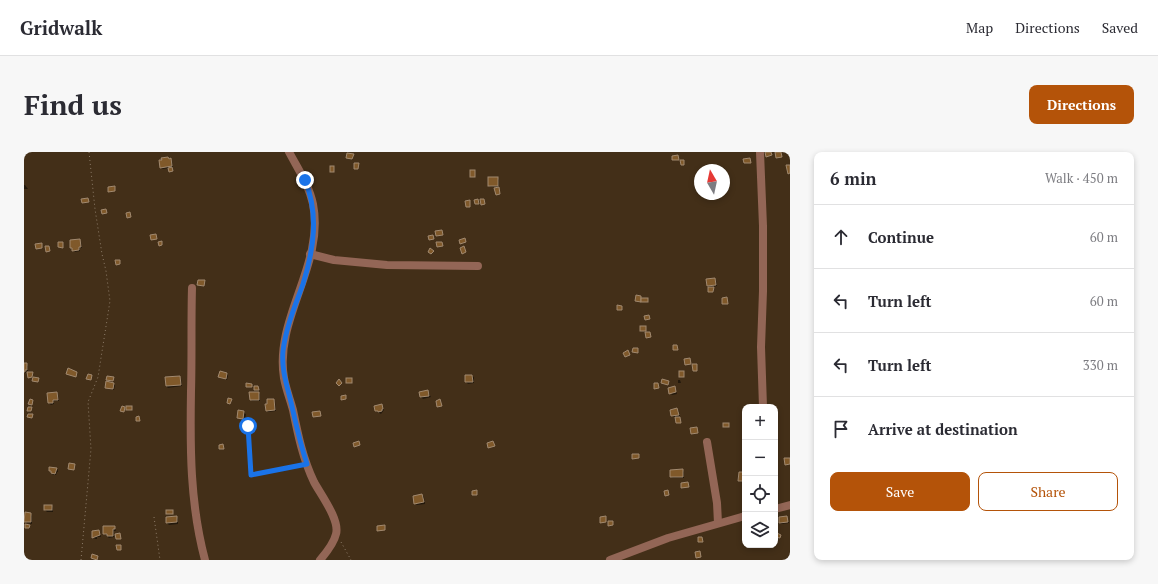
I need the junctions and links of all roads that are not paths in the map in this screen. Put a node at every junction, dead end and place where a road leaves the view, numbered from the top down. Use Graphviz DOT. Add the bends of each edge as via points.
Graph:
graph roads {
  1 [pos="289,152"];
  2 [pos="760,152"];
  3 [pos="310,254"];
  4 [pos="478,266"];
  5 [pos="192,288"];
  6 [pos="763,404"];
  7 [pos="707,442"];
  8 [pos="790,505"];
  9 [pos="778,508"];
  10 [pos="742,517"];
  11 [pos="718,523"];
  12 [pos="204,560"];
  13 [pos="320,560"];
  14 [pos="610,560"];
  1 -- 3 [label="street" via="305,180 313,205 314,229"];
  2 -- 6 [label="street"];
  3 -- 4 [label="street" via="334,260 387,265"];
  3 -- 13 [label="street" via="289,321 283,353 284,378 298,437 314,482 336,527 336,535"];
  5 -- 12 [label="street" via="190,456 193,503"];
  7 -- 11 [label="street"];
  8 -- 9 [label="street"];
  10 -- 11 [label="street"];
  11 -- 14 [label="street" via="668,538"];
}
